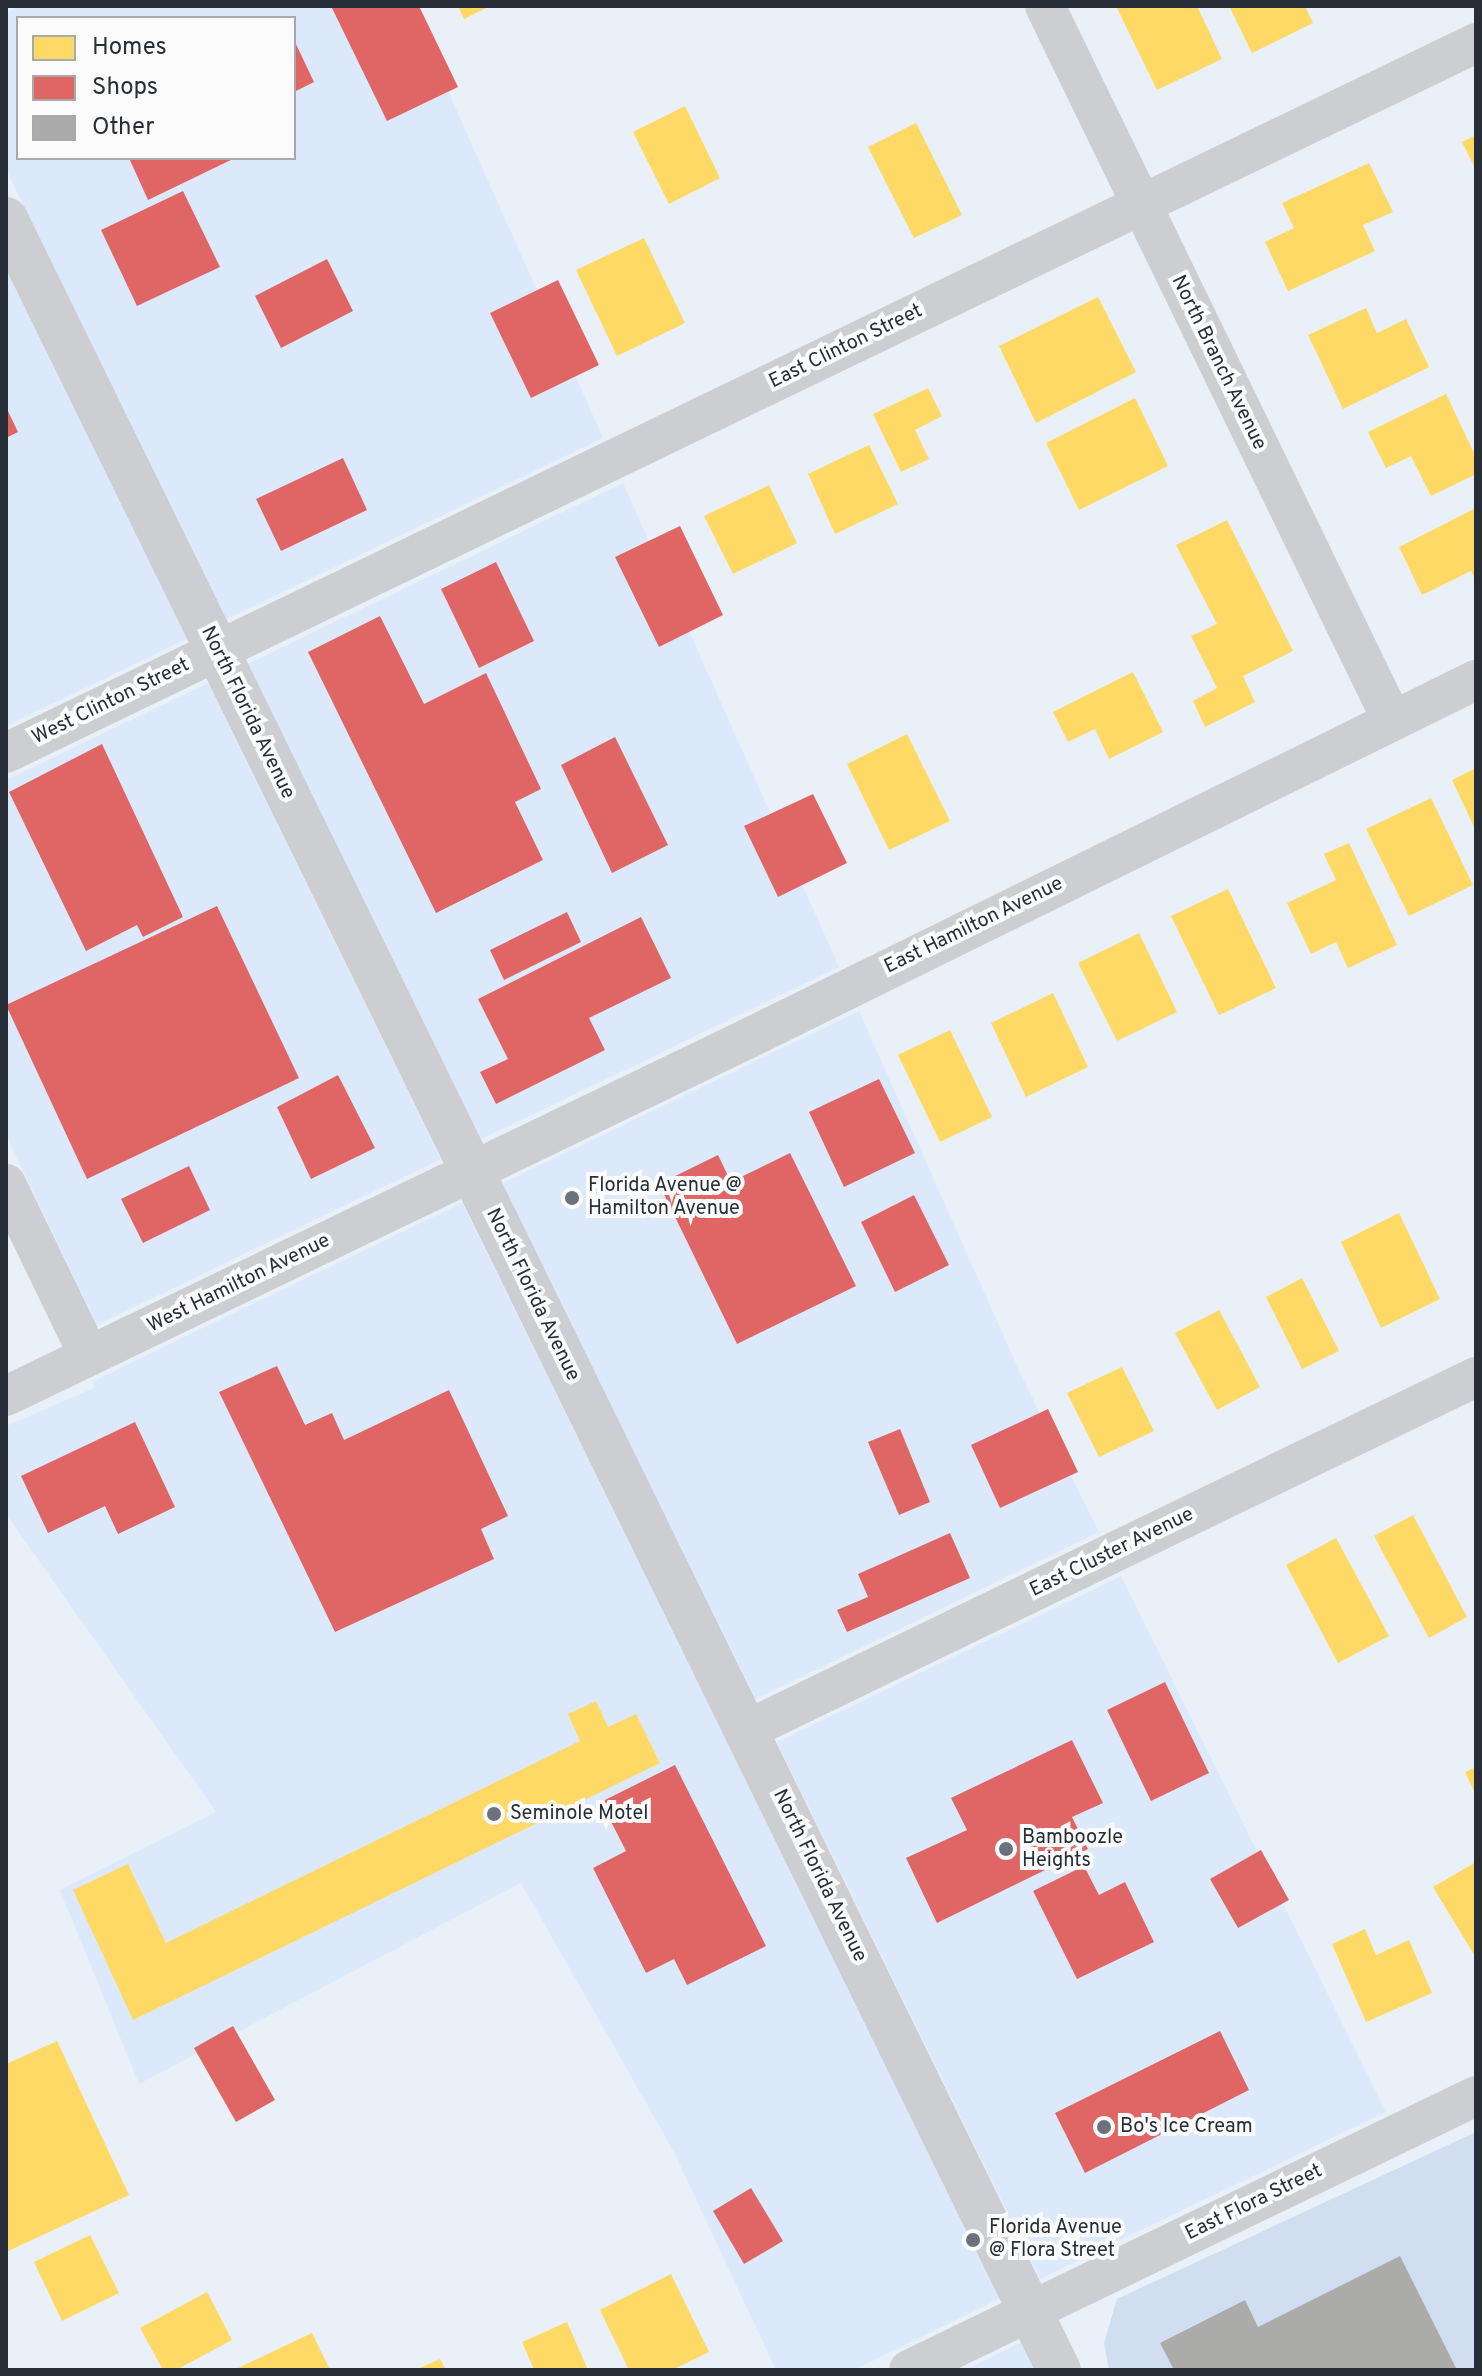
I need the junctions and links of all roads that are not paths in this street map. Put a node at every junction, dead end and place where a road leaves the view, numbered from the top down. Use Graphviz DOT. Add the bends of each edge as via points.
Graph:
graph roads {
  1 [pos="1045,6"];
  2 [pos="1476,43"];
  3 [pos="1141,205"];
  4 [pos="6,219"];
  5 [pos="217,651"];
  6 [pos="1476,680"];
  7 [pos="1392,720"];
  8 [pos="6,753"];
  9 [pos="471,1172"];
  10 [pos="6,1184"];
  11 [pos="89,1356"];
  12 [pos="1476,1377"];
  13 [pos="6,1396"];
  14 [pos="747,1730"];
  15 [pos="1476,2096"];
  16 [pos="1031,2311"];
  17 [pos="909,2370"];
  18 [pos="1059,2370"];
  1 -- 3 [label="street, North Branch Avenue"];
  2 -- 3 [label="street, East Clinton Street"];
  3 -- 5 [label="street, East Clinton Street"];
  3 -- 7 [label="street, North Branch Avenue"];
  4 -- 5 [label="main road, North Florida Avenue"];
  5 -- 8 [label="street, West Clinton Street"];
  5 -- 9 [label="main road, North Florida Avenue"];
  6 -- 7 [label="street, East Hamilton Avenue"];
  7 -- 9 [label="street, East Hamilton Avenue"];
  9 -- 11 [label="street, West Hamilton Avenue"];
  9 -- 14 [label="main road, North Florida Avenue"];
  10 -- 11 [label="street"];
  11 -- 13 [label="street, West Hamilton Avenue"];
  12 -- 14 [label="street, East Cluster Avenue"];
  14 -- 16 [label="main road, North Florida Avenue"];
  15 -- 16 [label="street, East Flora Street"];
  16 -- 17 [label="street, East Flora Street"];
  16 -- 18 [label="main road, North Florida Avenue"];
}
